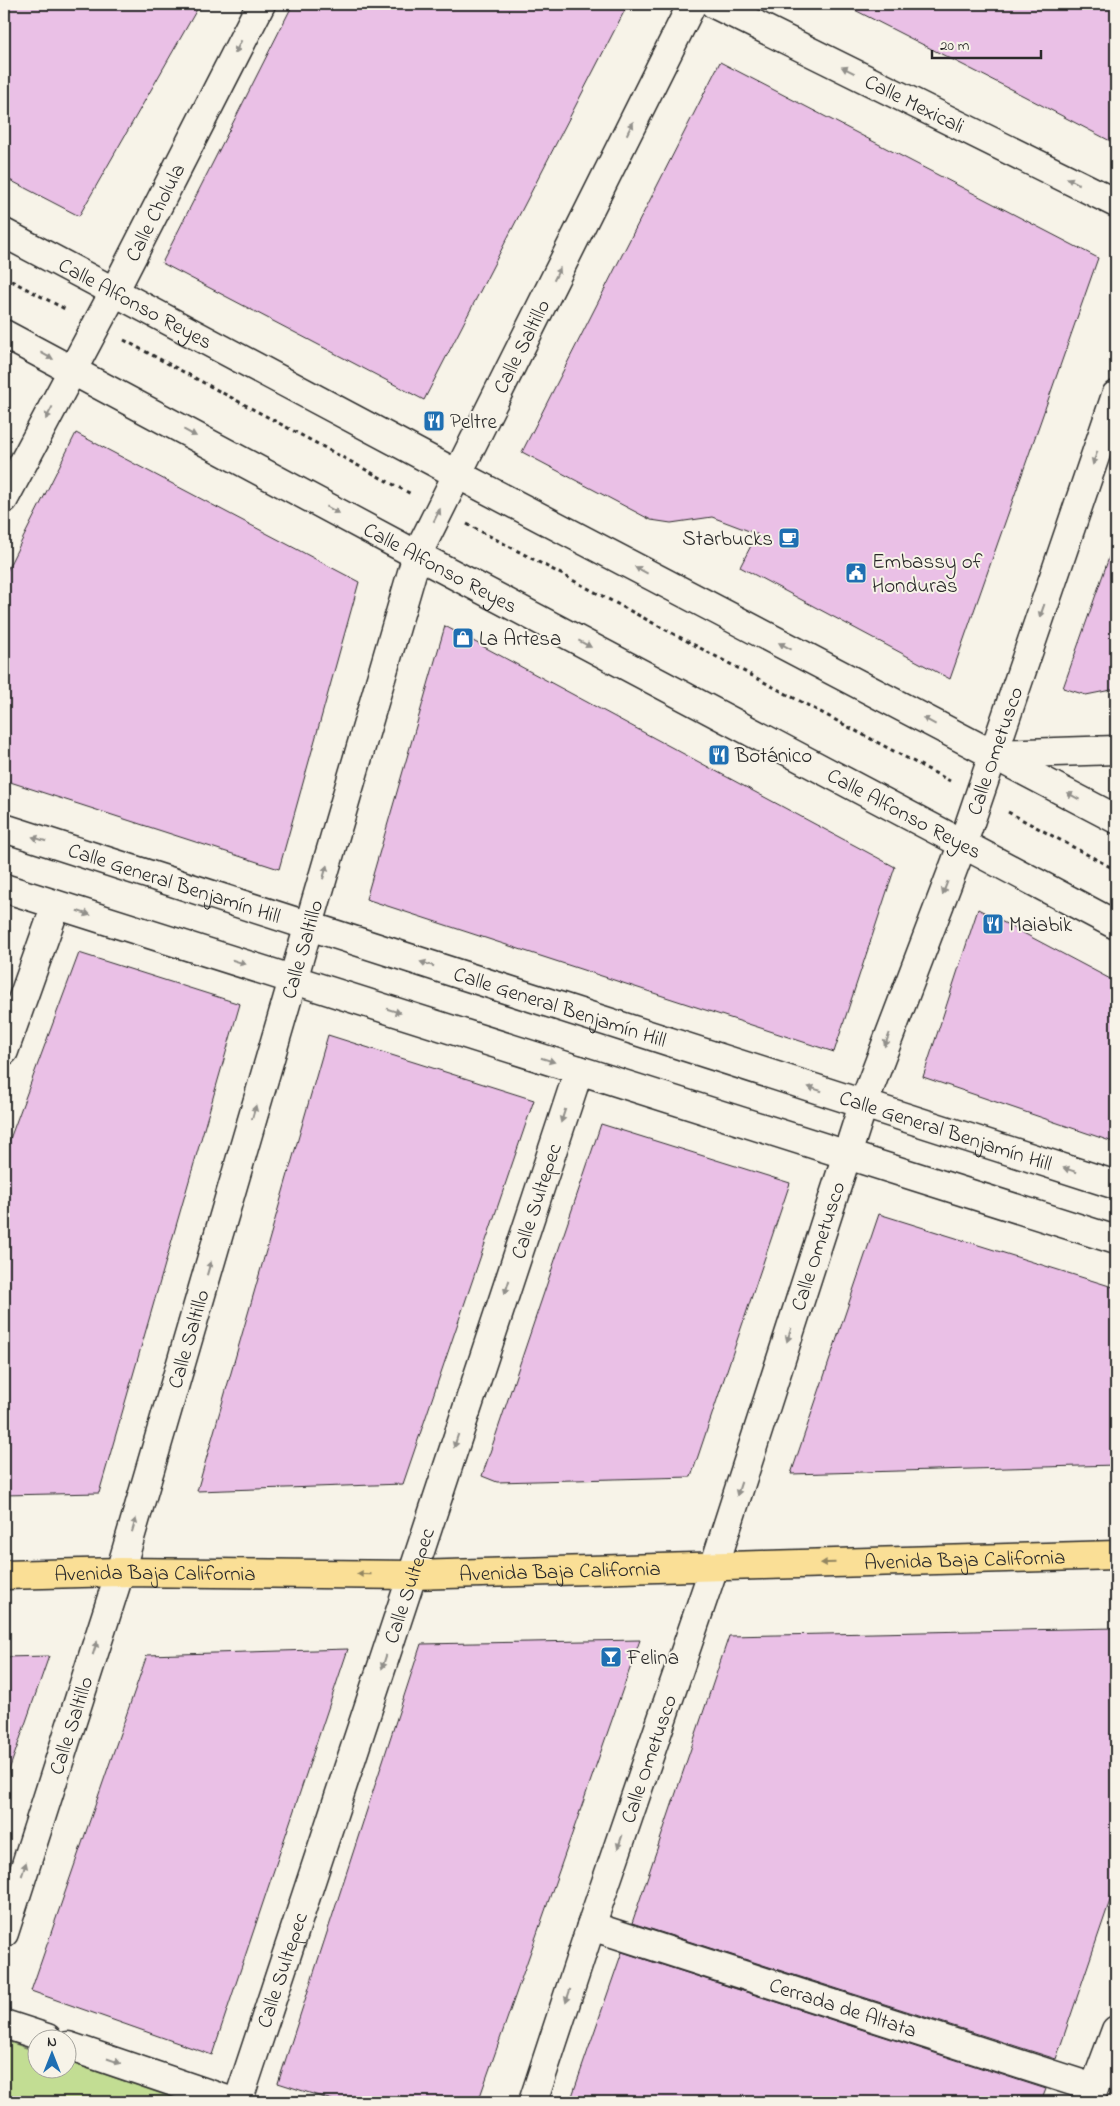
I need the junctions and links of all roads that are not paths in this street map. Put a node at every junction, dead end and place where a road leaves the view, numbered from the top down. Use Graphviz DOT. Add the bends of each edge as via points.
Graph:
graph roads {
  1 [pos="260,4"];
  2 [pos="692,4"];
  3 [pos="714,4"];
  4 [pos="1116,203"];
  5 [pos="4,233"];
  6 [pos="114,292"];
  7 [pos="4,334"];
  8 [pos="72,370"];
  9 [pos="1116,395"];
  10 [pos="458,474"];
  11 [pos="4,499"];
  12 [pos="417,555"];
  13 [pos="1116,750"];
  14 [pos="993,754"];
  15 [pos="1116,819"];
  16 [pos="4,828"];
  17 [pos="963,843"];
  18 [pos="4,888"];
  19 [pos="56,905"];
  20 [pos="1116,925"];
  21 [pos="309,926"];
  22 [pos="293,979"];
  23 [pos="4,1051"];
  24 [pos="579,1070"];
  25 [pos="863,1105"];
  26 [pos="847,1154"];
  27 [pos="1116,1185"];
  28 [pos="1116,1240"];
  29 [pos="1116,1555"];
  30 [pos="714,1567"];
  31 [pos="120,1572"];
  32 [pos="412,1574"];
  33 [pos="4,1575"];
  34 [pos="591,1926"];
  35 [pos="4,1932"];
  36 [pos="4,2024"];
  37 [pos="1116,2030"];
  38 [pos="28,2032"];
  39 [pos="78,2049"];
  40 [pos="1092,2095"];
  41 [pos="233,2102"];
  42 [pos="238,2102"];
  43 [pos="534,2102"];
  1 -- 6 [label="street, Calle Cholula, one-way"];
  10 -- 2 [label="street, Calle Saltillo, one-way"];
  4 -- 3 [label="street, Calle Mexicali, one-way"];
  5 -- 6 [label="street, Calle Alfonso Reyes"];
  6 -- 8 [label="street, Calle Cholula"];
  6 -- 10 [label="street, Calle Alfonso Reyes"];
  7 -- 8 [label="street, Calle Alfonso Reyes, one-way"];
  8 -- 11 [label="street, Calle Cholula, one-way"];
  8 -- 12 [label="street, Calle Alfonso Reyes, one-way"];
  9 -- 14 [label="street, Calle Ometusco, one-way"];
  12 -- 10 [label="street, Calle Saltillo, one-way"];
  14 -- 10 [label="street, Calle Alfonso Reyes, one-way"];
  12 -- 17 [label="street, Calle Alfonso Reyes, one-way"];
  21 -- 12 [label="street, Calle Saltillo, one-way"];
  13 -- 14 [label="street"];
  15 -- 14 [label="street, Calle Alfonso Reyes, one-way"];
  14 -- 17 [label="street, Calle Ometusco"];
  21 -- 16 [label="street, Calle General Benjamín Hill, one-way"];
  17 -- 20 [label="street, Calle Alfonso Reyes"];
  17 -- 25 [label="street, Calle Ometusco, one-way"];
  18 -- 19 [label="street"];
  19 -- 22 [label="street, one-way"];
  19 -- 23 [label="street"];
  21 -- 22 [label="street, Calle Saltillo"];
  25 -- 21 [label="street, Calle General Benjamín Hill, one-way"];
  22 -- 24 [label="street, one-way"];
  31 -- 22 [label="street, Calle Saltillo, one-way"];
  24 -- 26 [label="street"];
  24 -- 32 [label="street, Calle Sultepec, one-way"];
  25 -- 26 [label="street, Calle Ometusco"];
  27 -- 25 [label="street, Calle General Benjamín Hill, one-way"];
  26 -- 28 [label="street"];
  26 -- 30 [label="street, Calle Ometusco, one-way"];
  29 -- 30 [label="main road, Avenida Baja California, one-way"];
  30 -- 32 [label="main road, Avenida Baja California"];
  30 -- 34 [label="street, Calle Ometusco, one-way"];
  32 -- 31 [label="main road, Avenida Baja California, one-way"];
  31 -- 33 [label="main road, Avenida Baja California"];
  35 -- 31 [label="street, Calle Saltillo, one-way"];
  32 -- 42 [label="street, Calle Sultepec, one-way"];
  34 -- 40 [label="street, Cerrada de Altata"];
  34 -- 43 [label="street, Calle Ometusco, one-way"];
  36 -- 38 [label="street"];
  37 -- 40 [label="street"];
  39 -- 41 [label="street, one-way"];
}
